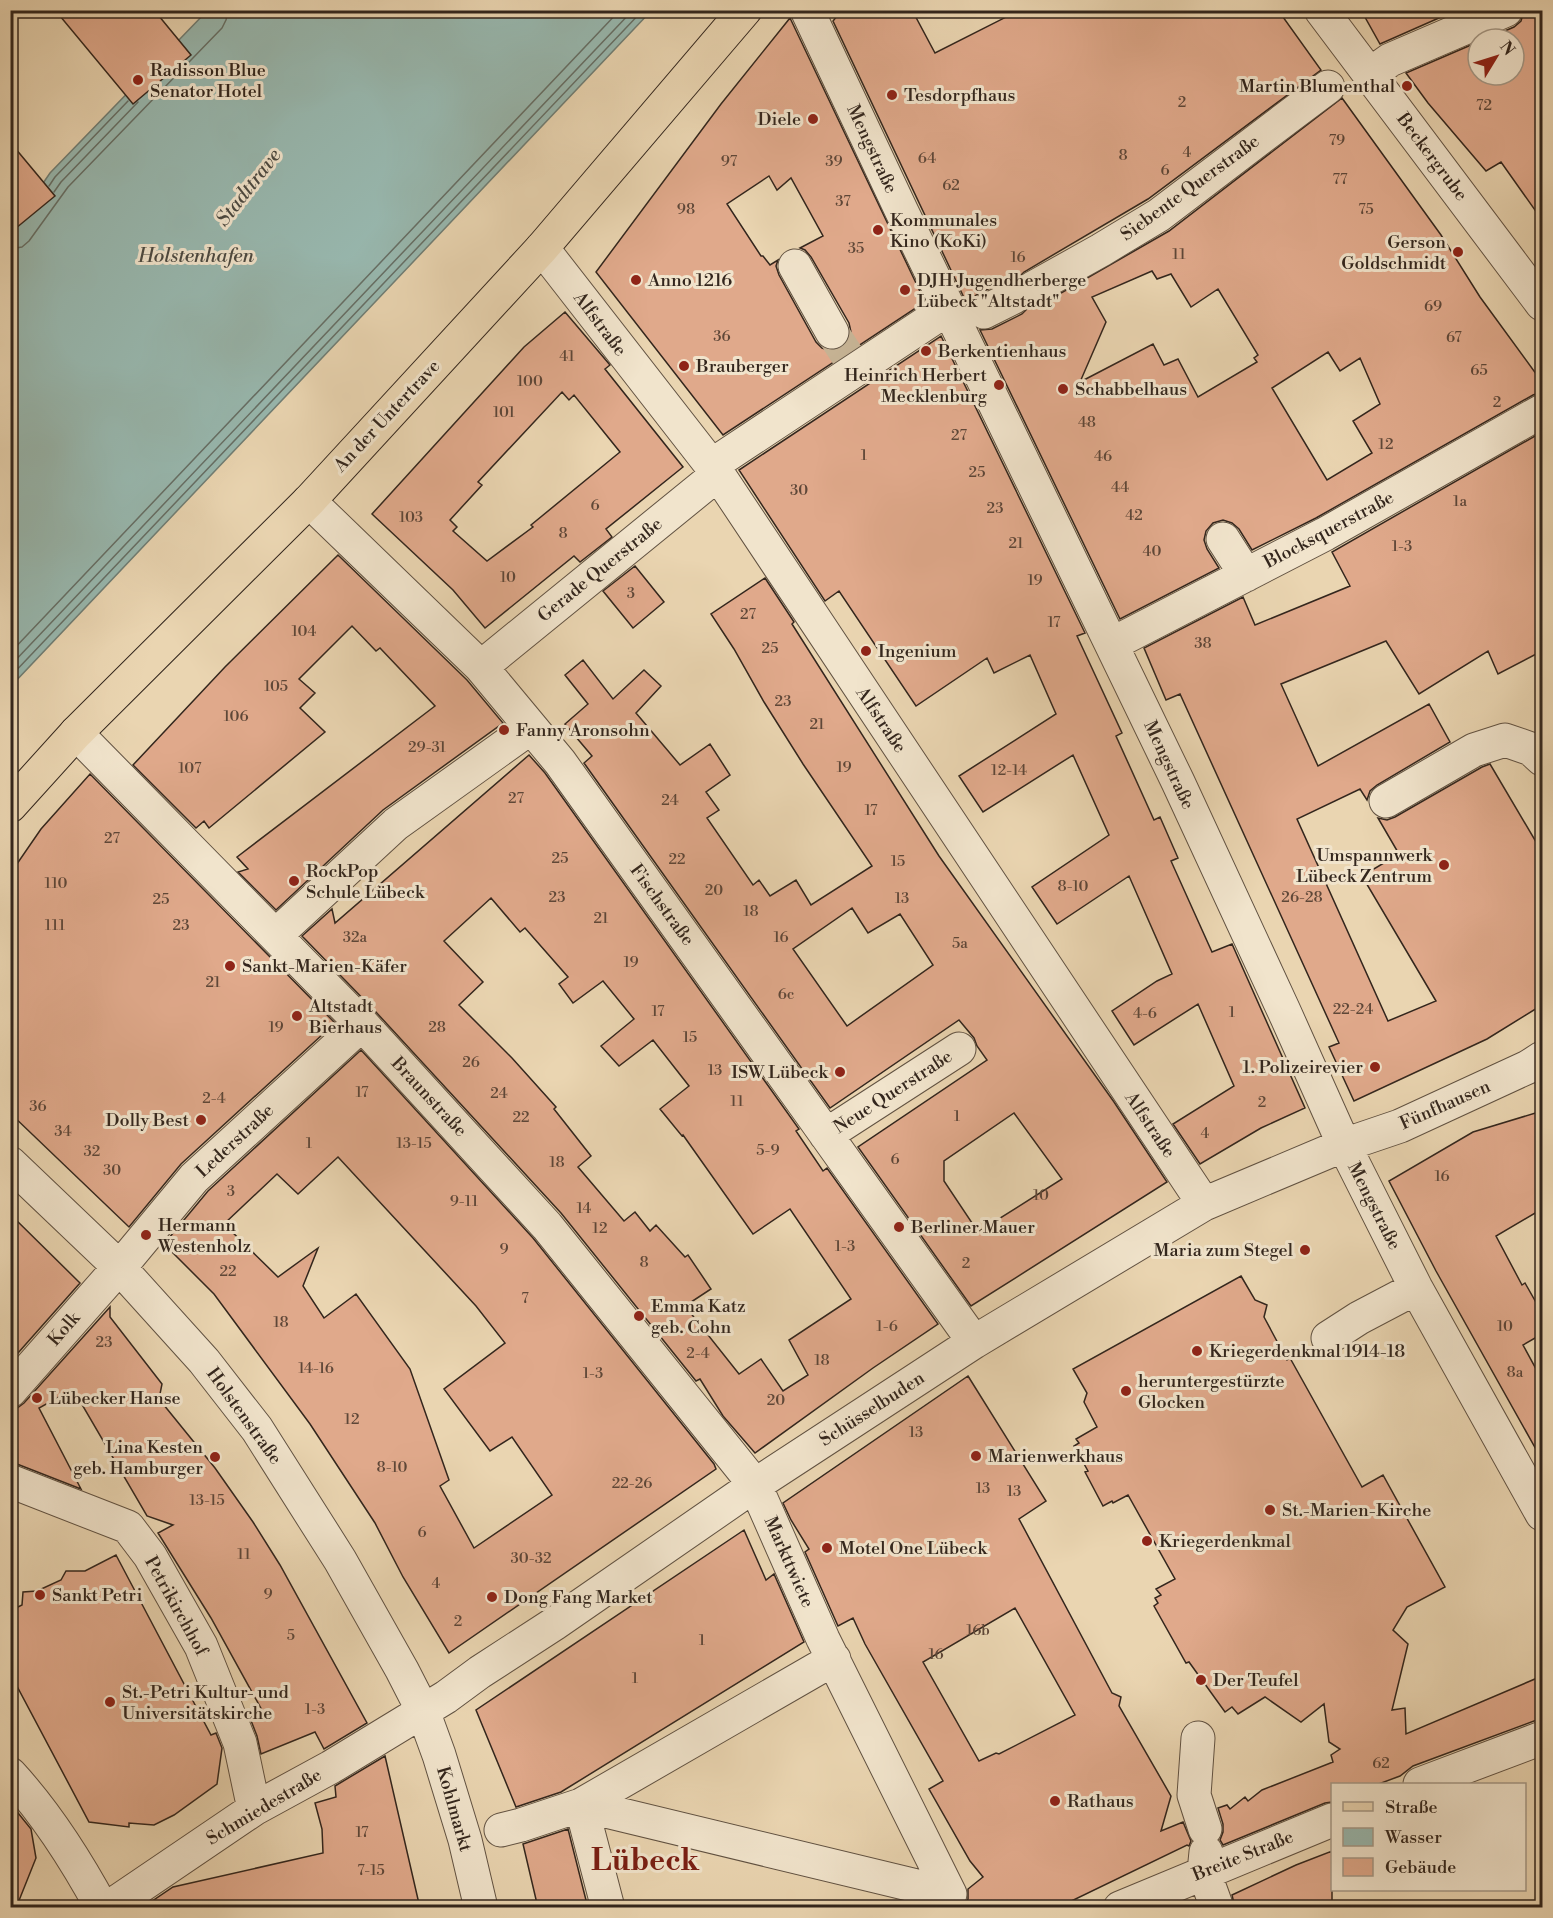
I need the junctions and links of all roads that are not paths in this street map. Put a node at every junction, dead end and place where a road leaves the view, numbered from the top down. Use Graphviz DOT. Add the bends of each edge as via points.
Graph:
graph roads {
  1 [pos="745,10"];
  2 [pos="1322,10"];
  3 [pos="1506,10"];
  4 [pos="814,14"];
  5 [pos="1365,69"];
  6 [pos="542,248"];
  7 [pos="795,266"];
  8 [pos="1542,303"];
  9 [pos="968,314"];
  10 [pos="832,332"];
  11 [pos="1542,411"];
  12 [pos="715,470"];
  13 [pos="309,501"];
  14 [pos="1223,539"];
  15 [pos="1246,575"];
  16 [pos="1112,644"];
  17 [pos="481,667"];
  18 [pos="530,728"];
  19 [pos="76,733"];
  20 [pos="1542,759"];
  21 [pos="1386,801"];
  22 [pos="10,806"];
  23 [pos="276,935"];
  24 [pos="362,1024"];
  25 [pos="959,1049"];
  26 [pos="1542,1058"];
  27 [pos="826,1135"];
  28 [pos="1344,1145"];
  29 [pos="10,1163"];
  30 [pos="1204,1204"];
  31 [pos="119,1267"];
  32 [pos="1416,1288"];
  33 [pos="1328,1338"];
  34 [pos="974,1342"];
  35 [pos="10,1391"];
  36 [pos="10,1481"];
  37 [pos="755,1485"];
  38 [pos="1541,1506"];
  39 [pos="829,1649"];
  40 [pos="423,1711"];
  41 [pos="1198,1738"];
  42 [pos="1542,1738"];
  43 [pos="10,1774"];
  44 [pos="1425,1783"];
  45 [pos="581,1805"];
  46 [pos="254,1809"];
  47 [pos="1331,1820"];
  48 [pos="501,1830"];
  49 [pos="1204,1872"];
  50 [pos="950,1894"];
  51 [pos="102,1908"];
  52 [pos="108,1908"];
  53 [pos="481,1908"];
  54 [pos="608,1908"];
  55 [pos="916,1908"];
  56 [pos="1120,1908"];
  57 [pos="1217,1908"];
  1 -- 6 [label="main road, An der Untertrave"];
  2 -- 5 [label="street, Beckergrube"];
  3 -- 5 [label="street, Siebente Querstraße"];
  4 -- 9 [label="street, Mengstraße" via="897,202"];
  5 -- 8 [label="street, Beckergrube"];
  5 -- 9 [label="street, Siebente Querstraße" via="1330,86 1158,215 1023,292"];
  6 -- 12 [label="street, Alfstraße"];
  6 -- 13 [label="main road, An der Untertrave"];
  7 -- 10 [label="street"];
  9 -- 12 [label="street, Gerade Querstraße" via="854,365"];
  9 -- 16 [label="street, Mengstraße"];
  11 -- 15 [label="street, Blocksquerstraße"];
  12 -- 17 [label="street, Gerade Querstraße"];
  12 -- 30 [label="street, Alfstraße"];
  13 -- 17 [label="street, Fischstraße"];
  13 -- 19 [label="main road, An der Untertrave"];
  14 -- 15 [label="street"];
  15 -- 16 [label="street, Blocksquerstraße"];
  16 -- 28 [label="street, Mengstraße"];
  17 -- 18 [label="street, Fischstraße"];
  18 -- 23 [label="street" via="396,824"];
  18 -- 27 [label="street, Fischstraße" via="567,772"];
  19 -- 22 [label="main road, An der Untertrave"];
  19 -- 23 [label="street, Braunstraße"];
  20 -- 21 [label="street" via="1531,749 1505,740 1474,750"];
  23 -- 24 [label="street, Braunstraße"];
  24 -- 31 [label="street, Lederstraße" via="194,1178"];
  24 -- 37 [label="street, Braunstraße" via="547,1226"];
  25 -- 27 [label="street, Neue Querstraße"];
  26 -- 28 [label="street, Fünfhausen" via="1400,1126"];
  27 -- 34 [label="street, Fischstraße"];
  28 -- 30 [label="street, Schüsselbuden"];
  28 -- 32 [label="street, Mengstraße"];
  29 -- 31 [label="street, Holstenstraße"];
  30 -- 34 [label="street, Schüsselbuden"];
  31 -- 35 [label="street, Kolk"];
  31 -- 40 [label="street, Holstenstraße" via="204,1361 256,1429 340,1560"];
  32 -- 33 [label="street"];
  32 -- 38 [label="street, Mengstraße"];
  34 -- 37 [label="street, Schüsselbuden"];
  36 -- 46 [label="street, Petrikirchhof" via="128,1527 150,1556 201,1646 240,1743"];
  37 -- 39 [label="street, Markttwiete"];
  37 -- 40 [label="street, Schüsselbuden"];
  39 -- 45 [label="street"];
  39 -- 50 [label="street, Markttwiete"];
  40 -- 46 [label="street, Schmiedestraße"];
  40 -- 53 [label="street, Kohlmarkt" via="465,1840"];
  41 -- 49 [label="street" via="1194,1795 1207,1833"];
  42 -- 44 [label="street"];
  43 -- 51 [label="street" via="33,1798 78,1862"];
  45 -- 48 [label="street"];
  45 -- 50 [label="street"];
  45 -- 54 [label="street"];
  46 -- 52 [label="street, Schmiedestraße"];
  47 -- 49 [label="street, Breite Straße"];
  49 -- 56 [label="street, Breite Straße"];
  49 -- 57 [label="street"];
  50 -- 55 [label="street"];
}
